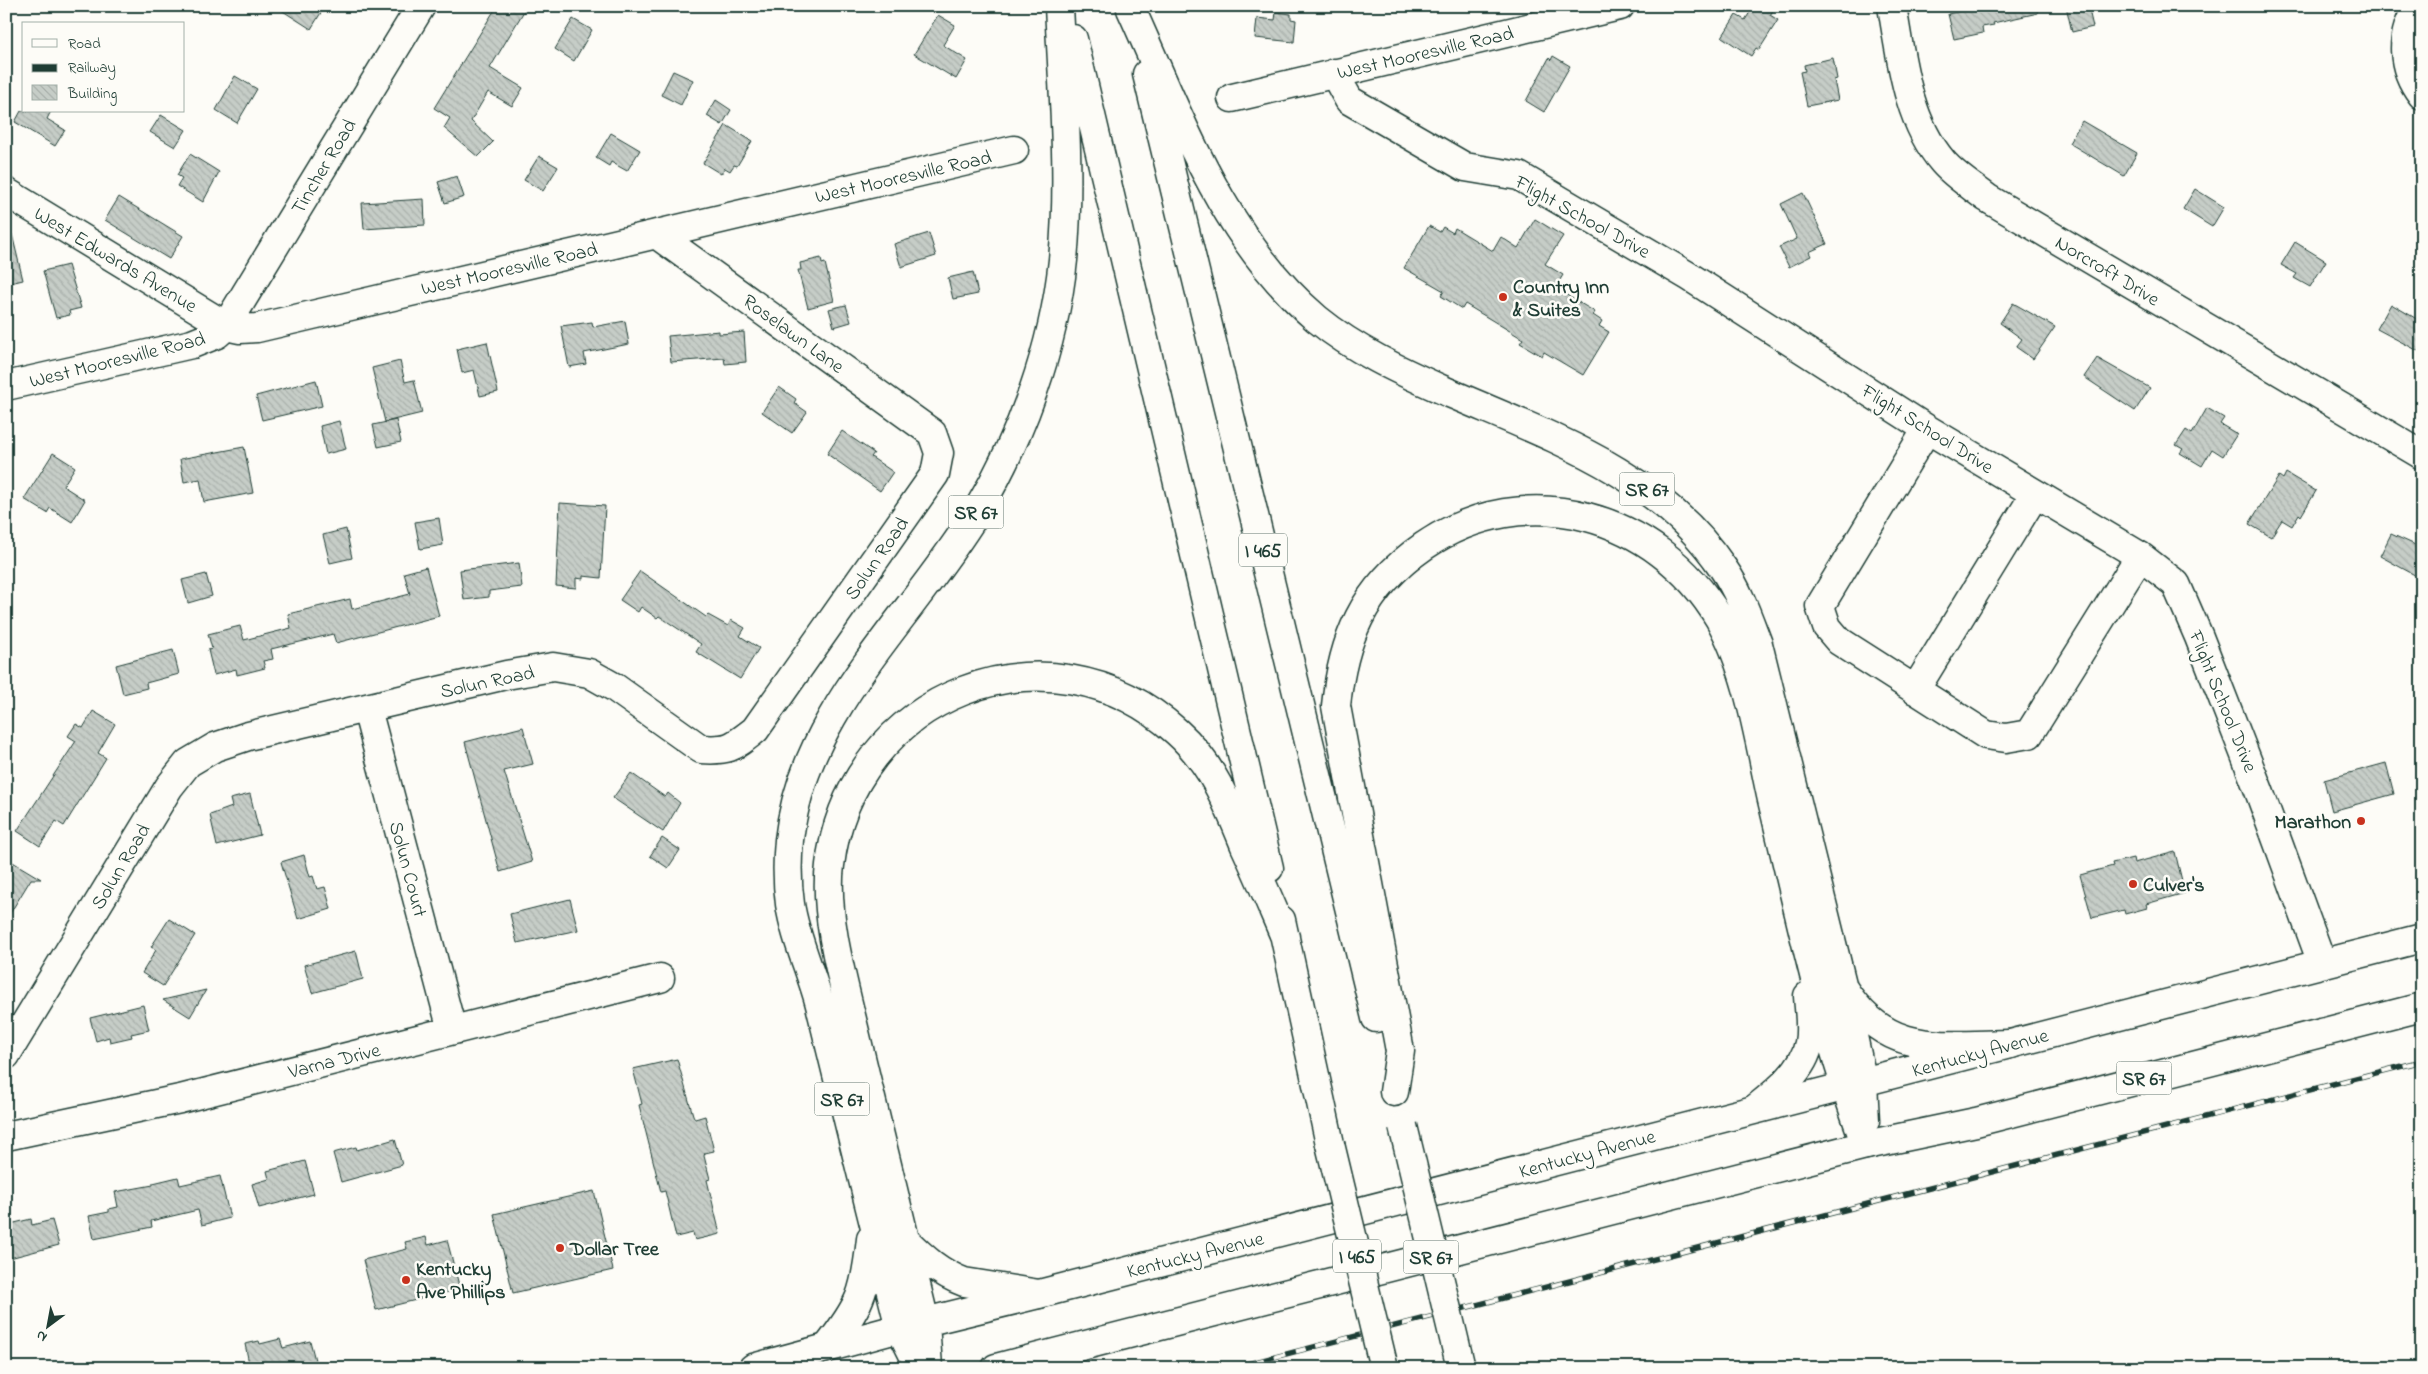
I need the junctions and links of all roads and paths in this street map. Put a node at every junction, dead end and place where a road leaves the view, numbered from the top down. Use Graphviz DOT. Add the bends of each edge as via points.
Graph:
graph roads {
  1 [pos="421,6"];
  2 [pos="1059,6"];
  3 [pos="1065,6"];
  4 [pos="1620,6"];
  5 [pos="1892,6"];
  6 [pos="1131,7"];
  7 [pos="2414,17"];
  8 [pos="1334,73"];
  9 [pos="2422,95"];
  10 [pos="1232,98"];
  11 [pos="1014,150"];
  12 [pos="6,192"];
  13 [pos="656,234"];
  14 [pos="226,326"];
  15 [pos="6,386"];
  16 [pos="1927,429"];
  17 [pos="932,433"];
  18 [pos="2422,455"];
  19 [pos="2035,494"];
  20 [pos="2140,556"];
  21 [pos="1915,690"];
  22 [pos="367,709"];
  23 [pos="1285,937"];
  24 [pos="2422,938"];
  25 [pos="1807,947"];
  26 [pos="2322,963"];
  27 [pos="660,978"];
  28 [pos="1843,988"];
  29 [pos="2422,1007"];
  30 [pos="452,1030"];
  31 [pos="2011,1044"];
  32 [pos="6,1055"];
  33 [pos="1854,1085"];
  34 [pos="1394,1092"];
  35 [pos="1755,1110"];
  36 [pos="6,1136"];
  37 [pos="1866,1145"];
  38 [pos="872,1222"];
  39 [pos="905,1240"];
  40 [pos="1039,1294"];
  41 [pos="913,1325"];
  42 [pos="827,1348"];
  43 [pos="753,1368"];
  44 [pos="920,1368"];
  45 [pos="928,1368"];
  46 [pos="996,1368"];
  47 [pos="1384,1368"];
  48 [pos="1461,1368"];
  1 -- 14 [label="main road, Tincher Road"];
  2 -- 38 [label="main road, SR 67" via="1066,180 1064,245 1054,314 1036,379 1010,447 977,511 828,722 806,769 790,836 790,905 815,986"];
  3 -- 23 [label="main road, I 465"];
  4 -- 8 [label="main road, West Mooresville Road"];
  5 -- 18 [label="main road, Norcroft Drive" via="1915,114 1932,147 1953,171 1995,203"];
  6 -- 28 [label="main road, SR 67" via="1218,196 1251,249 1317,319 1371,356 1577,449 1624,474 1669,506 1724,568 1745,608 1758,644"];
  6 -- 34 [label="main road, I 465"];
  7 -- 9 [label="main road" via="2404,49 2408,73"];
  8 -- 10 [label="main road, West Mooresville Road"];
  8 -- 16 [label="main road, Flight School Drive" via="1349,100 1465,167 1519,176 1690,277"];
  11 -- 13 [label="main road, West Mooresville Road"];
  12 -- 14 [label="main road, West Edwards Avenue"];
  13 -- 14 [label="main road, West Mooresville Road" via="256,328"];
  13 -- 17 [label="main road, Roselawn Lane"];
  14 -- 15 [label="main road, West Mooresville Road" via="204,340"];
  16 -- 19 [label="main road, Flight School Drive"];
  16 -- 21 [label="main road" via="1820,606 1827,627 1838,641"];
  17 -- 22 [label="main road, Solun Road" via="939,453 935,474 755,730 733,748 701,749 589,673 553,667 506,675"];
  19 -- 20 [label="main road, Flight School Drive"];
  19 -- 21 [label="main road"];
  20 -- 21 [label="main road" via="2029,734 2006,738 1986,735"];
  20 -- 26 [label="main road, Flight School Drive" via="2176,584 2259,791"];
  22 -- 30 [label="main road, Solun Court"];
  22 -- 32 [label="main road, Solun Road" via="248,736 215,747 188,763 153,812"];
  23 -- 39 [label="main road" via="1224,796 1209,769 1178,732 1151,710 1122,694 1090,683 1057,677 1005,679 971,687 940,700 898,729 875,754 848,797 836,830 828,881 832,922 848,1000"];
  23 -- 47 [label="main road, I 465, bridge"];
  24 -- 26 [label="main road, Kentucky Avenue / SR 67"];
  25 -- 33 [label="main road"];
  25 -- 34 [label="main road" via="1739,666 1719,618 1696,585 1672,560 1610,522 1538,509 1502,513 1468,523 1439,536 1380,584 1360,616 1346,648 1339,678 1336,706 1400,1051"];
  25 -- 35 [label="main road" via="1808,1049 1784,1084"];
  26 -- 31 [label="main road, Kentucky Avenue / SR 67"];
  27 -- 30 [label="main road, Varna Drive"];
  28 -- 31 [label="main road, SR 67" via="1861,1013 1895,1037 1926,1044"];
  28 -- 33 [label="main road"];
  29 -- 37 [label="main road, SR 67" via="1976,1122"];
  30 -- 36 [label="main road, Varna Drive" via="180,1099"];
  31 -- 33 [label="main road, Kentucky Avenue"];
  33 -- 35 [label="main road, Kentucky Avenue"];
  33 -- 37 [label="main road"];
  34 -- 48 [label="main road, I 465, bridge"];
  35 -- 40 [label="main road, Kentucky Avenue"];
  37 -- 46 [label="main road, SR 67"];
  38 -- 41 [label="main road, SR 67"];
  38 -- 42 [label="main road" via="864,1289 849,1321"];
  39 -- 40 [label="main road" via="926,1261 953,1278"];
  39 -- 41 [label="main road"];
  40 -- 41 [label="main road, Kentucky Avenue"];
  41 -- 42 [label="main road, Kentucky Avenue"];
  41 -- 44 [label="main road, SR 67"];
  41 -- 45 [label="main road"];
  42 -- 43 [label="main road, Kentucky Avenue"];
}
